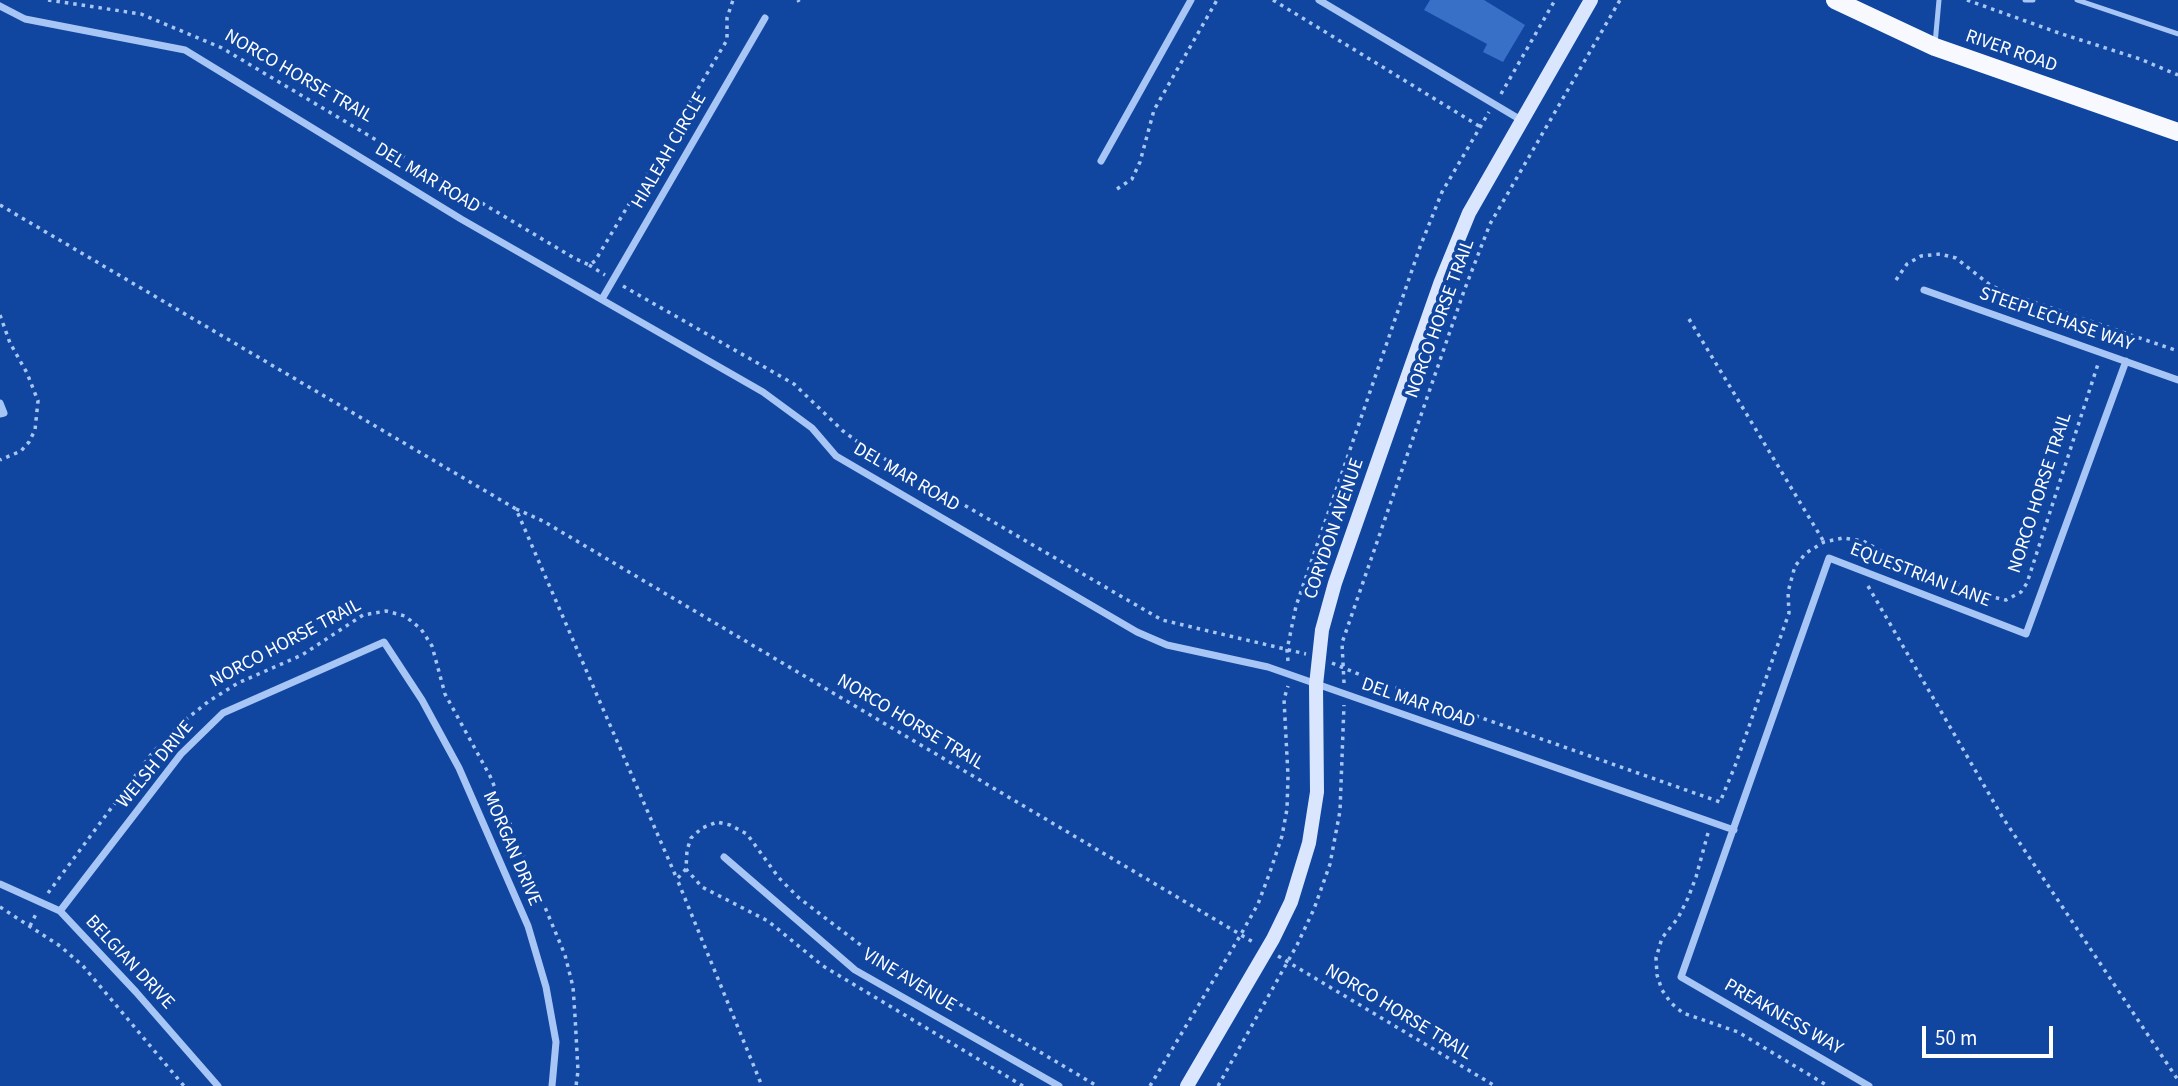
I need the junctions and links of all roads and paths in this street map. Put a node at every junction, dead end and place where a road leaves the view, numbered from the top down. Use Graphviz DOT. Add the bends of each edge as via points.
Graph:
graph roads {
  1 [pos="48,0"];
  2 [pos="733,0"];
  3 [pos="1191,0"];
  4 [pos="1217,0"];
  5 [pos="1273,0"];
  6 [pos="1319,0"];
  7 [pos="1591,0"];
  8 [pos="1620,0"];
  9 [pos="1835,0"];
  10 [pos="1939,0"];
  11 [pos="1967,0"];
  12 [pos="2025,0"];
  13 [pos="2034,0"];
  14 [pos="2077,0"];
  15 [pos="0,6"];
  16 [pos="765,18"];
  17 [pos="2178,34"];
  18 [pos="1935,47"];
  19 [pos="2178,75"];
  20 [pos="1521,120"];
  21 [pos="1479,126"];
  22 [pos="2178,132"];
  23 [pos="1101,161"];
  24 [pos="1117,189"];
  25 [pos="0,205"];
  26 [pos="589,265"];
  27 [pos="613,280"];
  28 [pos="1896,280"];
  29 [pos="1924,290"];
  30 [pos="602,299"];
  31 [pos="0,315"];
  32 [pos="1689,319"];
  33 [pos="2109,327"];
  34 [pos="2178,351"];
  35 [pos="2102,352"];
  36 [pos="2126,361"];
  37 [pos="2178,380"];
  38 [pos="0,403"];
  39 [pos="2,414"];
  40 [pos="0,460"];
  41 [pos="516,509"];
  42 [pos="1824,542"];
  43 [pos="1858,570"];
  44 [pos="384,642"];
  45 [pos="1319,657"];
  46 [pos="1344,669"];
  47 [pos="1316,685"];
  48 [pos="1344,694"];
  49 [pos="1720,802"];
  50 [pos="1713,823"];
  51 [pos="1734,830"];
  52 [pos="724,857"];
  53 [pos="686,869"];
  54 [pos="677,879"];
  55 [pos="0,884"];
  56 [pos="41,904"];
  57 [pos="0,907"];
  58 [pos="60,911"];
  59 [pos="30,926"];
  60 [pos="1267,950"];
  61 [pos="1288,962"];
  62 [pos="1681,977"];
  63 [pos="2178,1080"];
  64 [pos="184,1086"];
  65 [pos="218,1086"];
  66 [pos="552,1086"];
  67 [pos="576,1086"];
  68 [pos="762,1086"];
  69 [pos="1059,1086"];
  70 [pos="1186,1086"];
  71 [pos="1218,1086"];
  72 [pos="1495,1086"];
  73 [pos="1828,1086"];
  74 [pos="1869,1086"];
  1 -- 26 [label="path, NORCO HORSE TRAIL" via="141,14 222,48"];
  2 -- 26 [label="path" via="727,40 596,261"];
  3 -- 23 [label="street"];
  4 -- 24 [label="path" via="1154,110 1132,179"];
  5 -- 21 [label="path"];
  6 -- 20 [label="street"];
  7 -- 20 [label="main road, CORYDON AVENUE"];
  8 -- 46 [label="path, NORCO HORSE TRAIL" via="1490,224 1342,643"];
  9 -- 18 [label="main road, RIVER ROAD"];
  10 -- 18 [label="lane"];
  11 -- 19 [label="path"];
  12 -- 13 [label="lane"];
  14 -- 17 [label="lane"];
  15 -- 30 [label="street, DEL MAR ROAD" via="25,19 185,50 461,219"];
  16 -- 27 [label="street, HIALEAH CIRCLE"];
  18 -- 22 [label="main road, RIVER ROAD"];
  20 -- 45 [label="main road, CORYDON AVENUE" via="1469,213 1440,284 1335,583"];
  25 -- 41 [label="path, NORCO HORSE TRAIL"];
  26 -- 27 [label="path, NORCO HORSE TRAIL"];
  27 -- 30 [label="street, HIALEAH CIRCLE"];
  27 -- 45 [label="path, NORCO HORSE TRAIL" via="794,383 866,448 1162,620"];
  28 -- 33 [label="path" via="1907,264 1921,256 1940,254 1956,258 2007,293"];
  29 -- 35 [label="street, STEEPLECHASE WAY"];
  30 -- 47 [label="street, DEL MAR ROAD" via="762,392 812,428 836,456 1137,632 1167,645 1268,667"];
  31 -- 40 [label="path" via="38,401 29,442"];
  32 -- 42 [label="path"];
  33 -- 34 [label="path"];
  33 -- 35 [label="path, NORCO HORSE TRAIL"];
  35 -- 36 [label="street, STEEPLECHASE WAY"];
  35 -- 42 [label="path, NORCO HORSE TRAIL" via="2021,592 2006,600 1992,597 1902,563 1863,541 1843,538"];
  36 -- 37 [label="street, STEEPLECHASE WAY"];
  36 -- 43 [label="street, EQUESTRIAN LANE" via="2026,634"];
  38 -- 39 [label="street"];
  41 -- 54 [label="path"];
  41 -- 60 [label="path, NORCO HORSE TRAIL"];
  42 -- 49 [label="path" via="1795,566 1788,592 1789,613"];
  43 -- 51 [label="street, EQUESTRIAN LANE" via="1829,558"];
  43 -- 63 [label="path" via="2003,818"];
  44 -- 58 [label="street, WELSH DRIVE" via="223,713 181,754"];
  44 -- 66 [label="street, MORGAN DRIVE" via="459,768 528,926 556,1042"];
  45 -- 46 [label="path, NORCO HORSE TRAIL"];
  45 -- 47 [label="main road, CORYDON AVENUE"];
  46 -- 48 [label="path, NORCO HORSE TRAIL"];
  46 -- 49 [label="path, NORCO HORSE TRAIL"];
  47 -- 48 [label="street, DEL MAR ROAD"];
  47 -- 60 [label="main road, CORYDON AVENUE" via="1317,792 1309,843 1291,902"];
  48 -- 50 [label="street, DEL MAR ROAD"];
  48 -- 61 [label="path, NORCO HORSE TRAIL" via="1340,811 1330,864"];
  49 -- 50 [label="path"];
  50 -- 51 [label="street, DEL MAR ROAD"];
  50 -- 73 [label="path" via="1688,898 1662,938 1656,958 1662,990 1683,1013 1738,1032"];
  51 -- 62 [label="street, EQUESTRIAN LANE"];
  52 -- 69 [label="street, VINE AVENUE" via="855,970"];
  53 -- 54 [label="path"];
  54 -- 68 [label="path"];
  55 -- 56 [label="street, BELGIAN DRIVE"];
  56 -- 58 [label="street, BELGIAN DRIVE"];
  56 -- 59 [label="path, NORCO HORSE TRAIL"];
  56 -- 67 [label="path, NORCO HORSE TRAIL" via="153,752 209,701 302,655 363,615 386,611 405,616 432,646 445,694 491,776 565,955 573,987"];
  57 -- 59 [label="path"];
  58 -- 65 [label="street, BELGIAN DRIVE"];
  59 -- 64 [label="path" via="83,966"];
  60 -- 61 [label="path, NORCO HORSE TRAIL"];
  60 -- 70 [label="main road, CORYDON AVENUE"];
  61 -- 71 [label="path, NORCO HORSE TRAIL"];
  61 -- 72 [label="path, NORCO HORSE TRAIL"];
  62 -- 74 [label="street, PREAKNESS WAY"];
}
